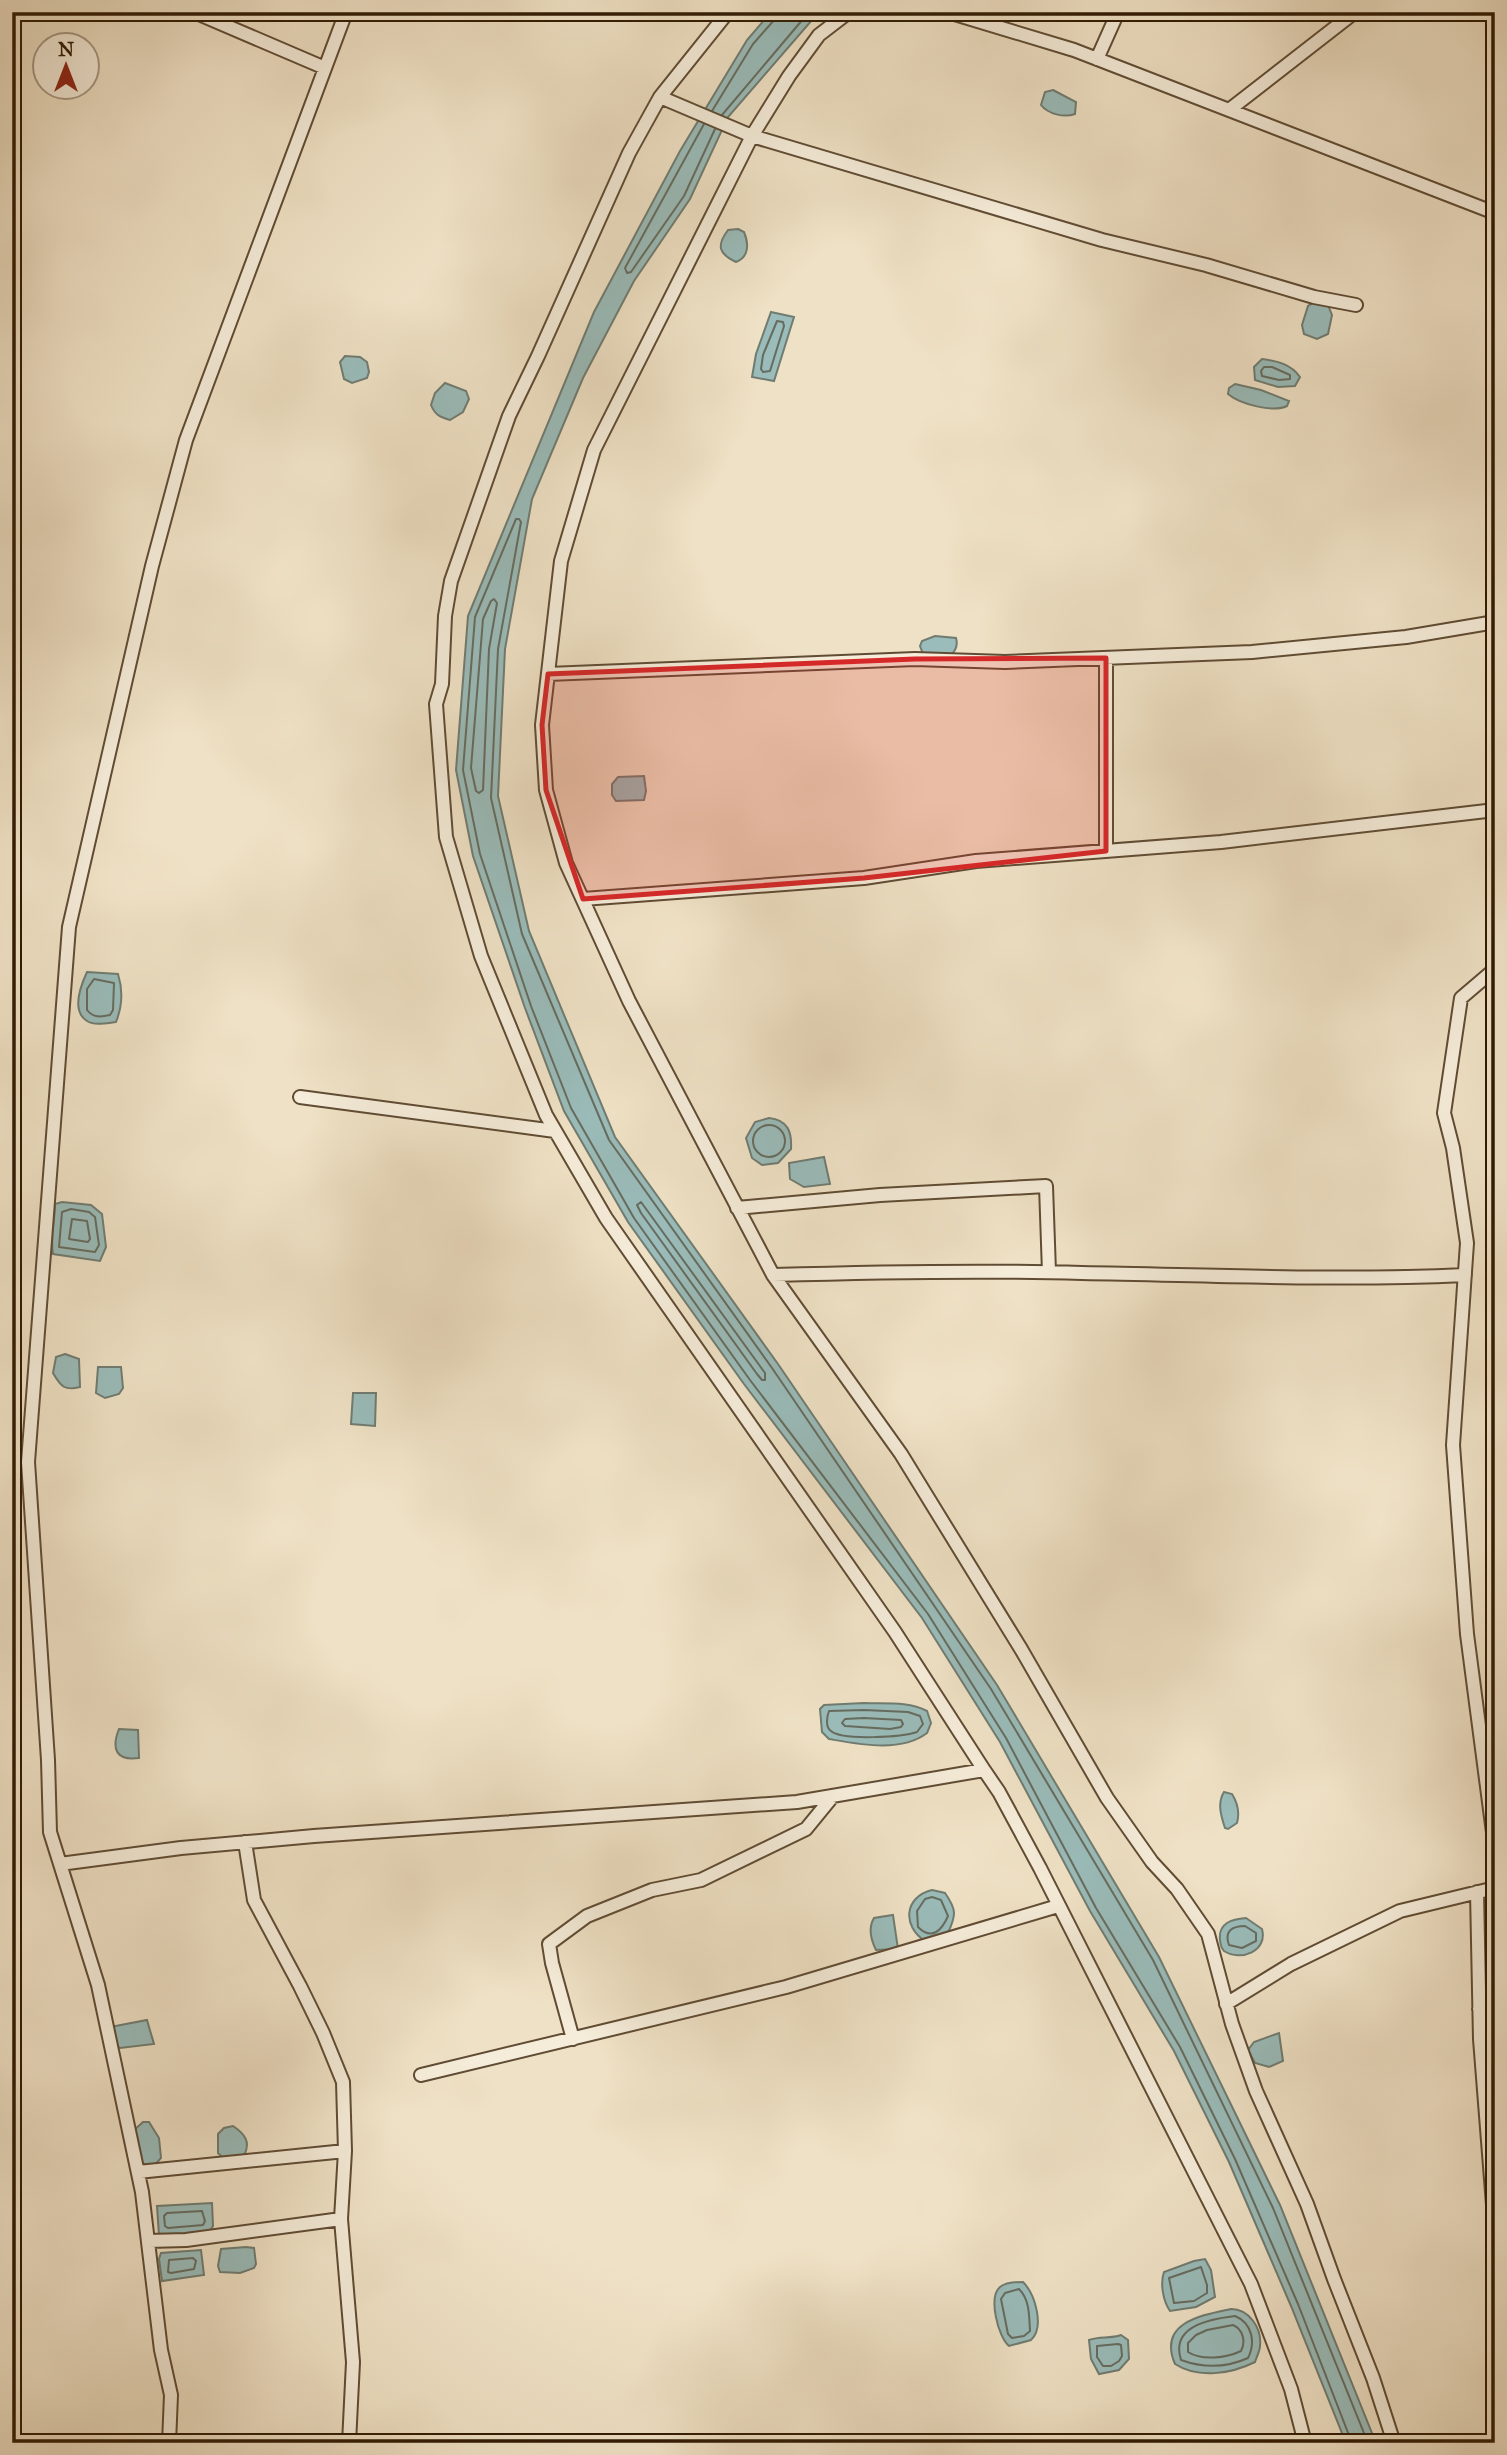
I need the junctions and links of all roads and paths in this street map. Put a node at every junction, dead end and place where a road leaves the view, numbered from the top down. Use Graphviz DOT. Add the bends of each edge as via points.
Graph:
graph roads {
  1 [pos="194,12"];
  2 [pos="346,12"];
  3 [pos="728,12"];
  4 [pos="849,12"];
  5 [pos="947,12"];
  6 [pos="1118,12"];
  7 [pos="1355,12"];
  8 [pos="1097,59"];
  9 [pos="325,68"];
  10 [pos="660,97"];
  11 [pos="1229,110"];
  12 [pos="752,136"];
  13 [pos="1495,213"];
  14 [pos="1356,305"];
  15 [pos="1495,622"];
  16 [pos="1106,658"];
  17 [pos="548,674"];
  18 [pos="1495,810"];
  19 [pos="1106,851"];
  20 [pos="583,899"];
  21 [pos="1495,969"];
  22 [pos="300,1097"];
  23 [pos="555,1131"];
  24 [pos="737,1208"];
  25 [pos="1049,1272"];
  26 [pos="773,1275"];
  27 [pos="1465,1275"];
  28 [pos="984,1770"];
  29 [pos="833,1796"];
  30 [pos="245,1842"];
  31 [pos="1495,1849"];
  32 [pos="60,1864"];
  33 [pos="1495,1888"];
  34 [pos="1477,1892"];
  35 [pos="1058,1906"];
  36 [pos="1226,2004"];
  37 [pos="1495,2008"];
  38 [pos="1479,2009"];
  39 [pos="573,2039"];
  40 [pos="421,2075"];
  41 [pos="345,2151"];
  42 [pos="138,2172"];
  43 [pos="341,2219"];
  44 [pos="1495,2230"];
  45 [pos="148,2241"];
  46 [pos="169,2443"];
  47 [pos="349,2443"];
  48 [pos="1305,2443"];
  49 [pos="1394,2443"];
  1 -- 9 [label="street"];
  2 -- 9 [label="street"];
  3 -- 10 [label="street"];
  4 -- 12 [label="street" via="819,35"];
  5 -- 8 [label="street"];
  6 -- 8 [label="street"];
  7 -- 11 [label="street"];
  8 -- 11 [label="street"];
  9 -- 32 [label="street" via="186,440 152,566 69,927 28,1462 50,1832"];
  10 -- 12 [label="street"];
  10 -- 23 [label="street" via="629,153 509,416 451,581 445,615 442,684 436,704 446,837 481,956"];
  11 -- 13 [label="street"];
  12 -- 14 [label="street" via="1102,240"];
  12 -- 17 [label="street" via="594,450 561,561"];
  15 -- 16 [label="street" via="1406,637 1252,652"];
  16 -- 17 [label="street" via="915,659"];
  16 -- 19 [label="street"];
  17 -- 20 [label="street" via="542,725 546,790 566,863"];
  18 -- 19 [label="street"];
  19 -- 20 [label="street" via="976,861 864,878"];
  20 -- 24 [label="street" via="629,1001"];
  21 -- 27 [label="street" via="1461,998 1444,1113 1467,1243"];
  22 -- 23 [label="street"];
  23 -- 28 [label="street" via="606,1218 895,1632"];
  24 -- 25 [label="street" via="1045,1186"];
  24 -- 26 [label="street"];
  25 -- 26 [label="street"];
  25 -- 27 [label="street" via="1376,1279"];
  26 -- 36 [label="street" via="901,1454 1107,1798 1208,1934"];
  27 -- 31 [label="street" via="1453,1445 1467,1634"];
  28 -- 29 [label="street"];
  28 -- 35 [label="street"];
  29 -- 30 [label="street"];
  29 -- 39 [label="street" via="806,1829 701,1880 652,1890 587,1916 549,1944"];
  30 -- 32 [label="street"];
  30 -- 41 [label="street" via="254,1900 323,2033 343,2082"];
  32 -- 42 [label="street" via="97,1985"];
  33 -- 34 [label="street"];
  34 -- 36 [label="street" via="1400,1911 1291,1964"];
  34 -- 38 [label="street"];
  35 -- 39 [label="street" via="786,1987"];
  35 -- 48 [label="street" via="1251,2284 1291,2389"];
  36 -- 49 [label="street" via="1256,2091 1307,2204"];
  37 -- 38 [label="street"];
  38 -- 44 [label="street"];
  39 -- 40 [label="street"];
  41 -- 42 [label="street"];
  41 -- 43 [label="street"];
  42 -- 45 [label="street"];
  43 -- 45 [label="street"];
  43 -- 47 [label="street" via="353,2362"];
  45 -- 46 [label="street" via="171,2395"];
}
